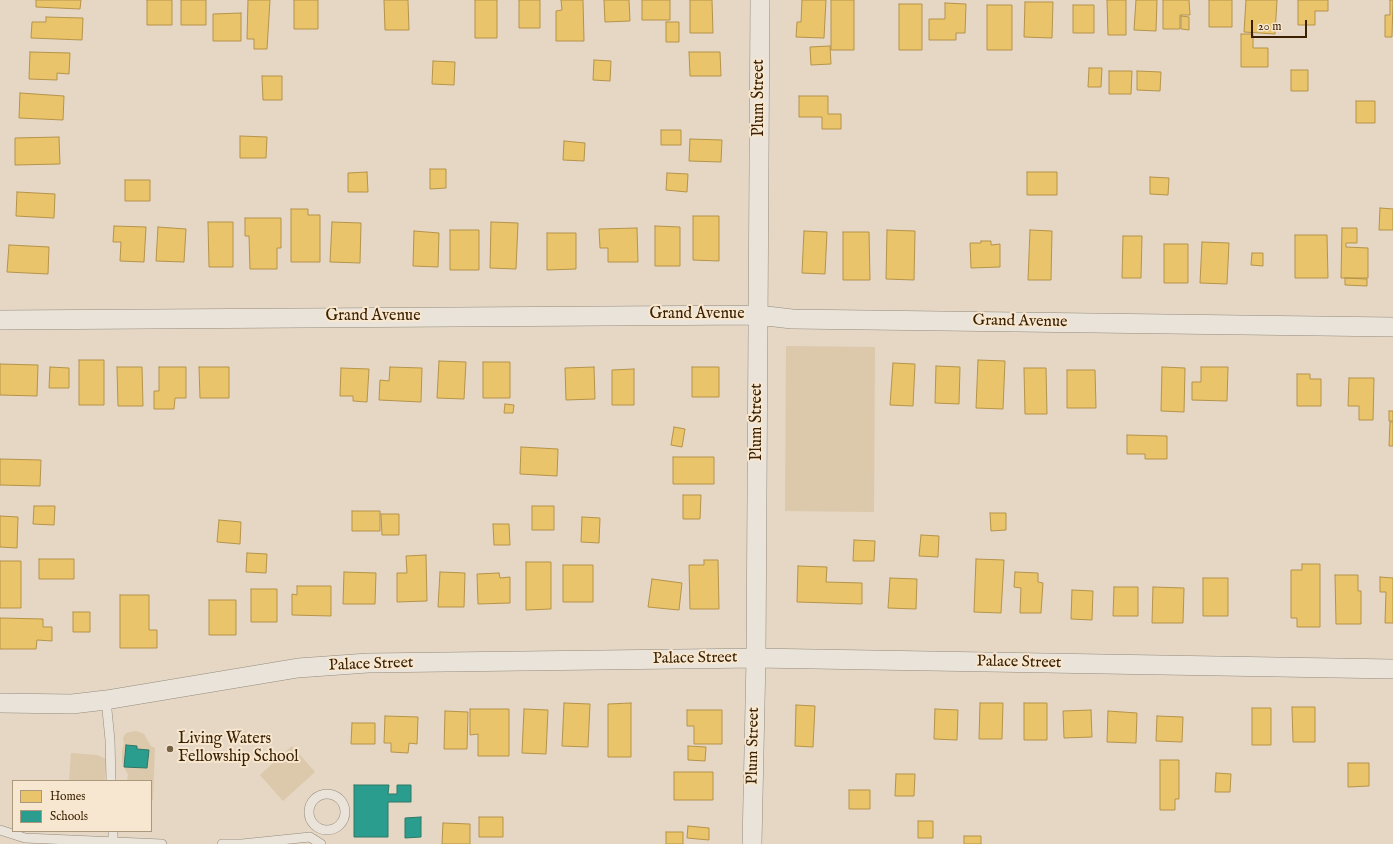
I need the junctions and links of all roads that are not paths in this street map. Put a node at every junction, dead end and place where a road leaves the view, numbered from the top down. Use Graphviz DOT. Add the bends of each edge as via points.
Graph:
graph roads {
  1 [pos="760,0"];
  2 [pos="758,315"];
  3 [pos="0,320"];
  4 [pos="1393,327"];
  5 [pos="756,658"];
  6 [pos="1393,669"];
  7 [pos="106,700"];
  8 [pos="0,703"];
  9 [pos="112,780"];
  10 [pos="317,828"];
  11 [pos="0,830"];
  12 [pos="113,832"];
  13 [pos="310,837"];
  14 [pos="113,842"];
  15 [pos="162,844"];
  16 [pos="222,844"];
  17 [pos="321,844"];
  18 [pos="752,844"];
  1 -- 2 [label="street, Plum Street"];
  2 -- 3 [label="street, Grand Avenue"];
  2 -- 4 [label="street, Grand Avenue" via="792,319"];
  2 -- 5 [label="street, Plum Street"];
  5 -- 6 [label="street, Palace Street"];
  5 -- 7 [label="street, Palace Street" via="334,665 298,668"];
  5 -- 18 [label="street, Plum Street"];
  7 -- 8 [label="street, Palace Street" via="72,704"];
  7 -- 9 [label="lane"];
  10 -- 13 [label="lane"];
  11 -- 14 [label="lane" via="25,838"];
  12 -- 14 [label="lane"];
  13 -- 16 [label="lane"];
  13 -- 17 [label="lane"];
  14 -- 15 [label="lane"];
}
